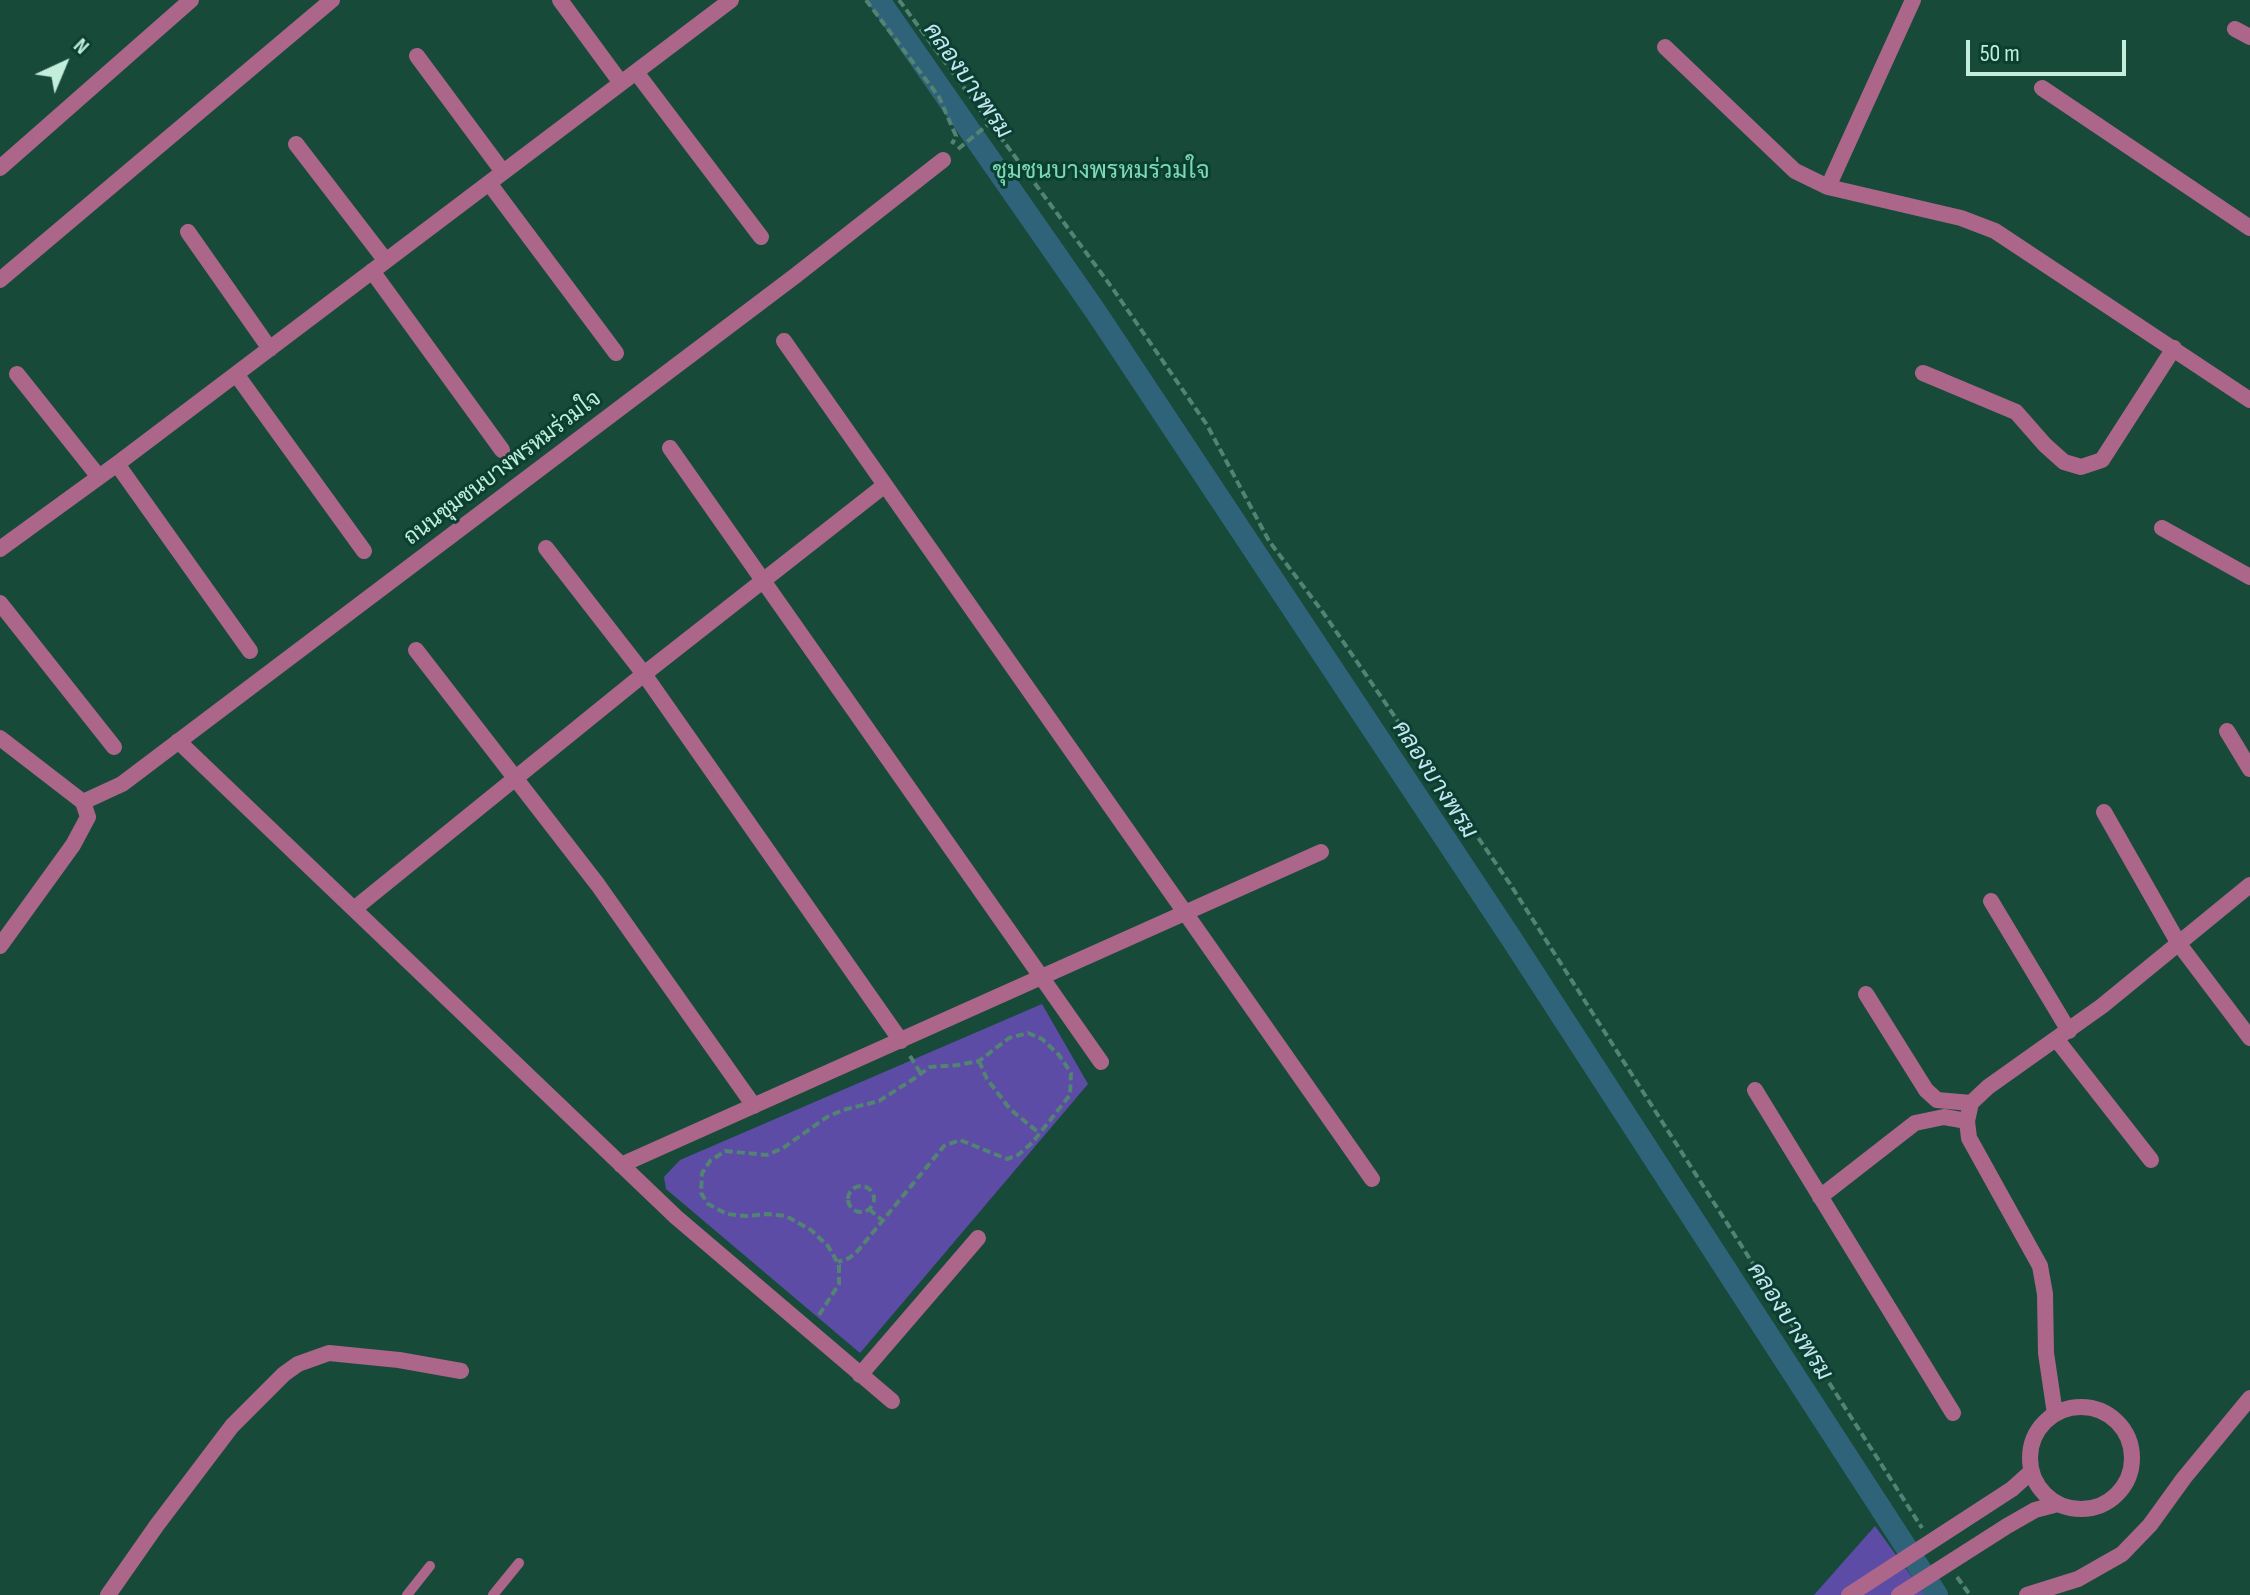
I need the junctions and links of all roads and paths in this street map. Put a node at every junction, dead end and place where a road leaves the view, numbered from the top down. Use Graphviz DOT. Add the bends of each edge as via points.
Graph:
graph roads {
  1 [pos="191,0"];
  2 [pos="332,0"];
  3 [pos="560,0"];
  4 [pos="731,0"];
  5 [pos="866,0"];
  6 [pos="899,0"];
  7 [pos="1913,0"];
  8 [pos="1665,47"];
  9 [pos="417,56"];
  10 [pos="636,72"];
  11 [pos="621,83"];
  12 [pos="2042,88"];
  13 [pos="990,123"];
  14 [pos="956,136"];
  15 [pos="296,144"];
  16 [pos="962,145"];
  17 [pos="943,160"];
  18 [pos="0,168"];
  19 [pos="503,172"];
  20 [pos="489,183"];
  21 [pos="1828,187"];
  22 [pos="2250,228"];
  23 [pos="188,232"];
  24 [pos="761,237"];
  25 [pos="379,266"];
  26 [pos="0,280"];
  27 [pos="784,341"];
  28 [pos="2174,348"];
  29 [pos="270,349"];
  30 [pos="616,353"];
  31 [pos="1923,373"];
  32 [pos="17,374"];
  33 [pos="236,374"];
  34 [pos="2250,400"];
  35 [pos="670,448"];
  36 [pos="502,450"];
  37 [pos="117,464"];
  38 [pos="99,477"];
  39 [pos="885,485"];
  40 [pos="2162,528"];
  41 [pos="546,548"];
  42 [pos="0,549"];
  43 [pos="364,551"];
  44 [pos="2250,577"];
  45 [pos="763,581"];
  46 [pos="0,603"];
  47 [pos="416,650"];
  48 [pos="250,651"];
  49 [pos="644,674"];
  50 [pos="2227,731"];
  51 [pos="0,738"];
  52 [pos="178,741"];
  53 [pos="114,747"];
  54 [pos="2250,769"];
  55 [pos="516,778"];
  56 [pos="83,802"];
  57 [pos="2104,812"];
  58 [pos="1321,852"];
  59 [pos="2250,885"];
  60 [pos="1991,901"];
  61 [pos="354,909"];
  62 [pos="1185,913"];
  63 [pos="2179,944"];
  64 [pos="0,946"];
  65 [pos="1042,977"];
  66 [pos="1866,994"];
  67 [pos="2063,1036"];
  68 [pos="2250,1038"];
  69 [pos="901,1041"];
  70 [pos="979,1061"];
  71 [pos="1101,1062"];
  72 [pos="1755,1090"];
  73 [pos="1971,1103"];
  74 [pos="754,1106"];
  75 [pos="1967,1121"];
  76 [pos="1039,1133"];
  77 [pos="2151,1160"];
  78 [pos="621,1165"];
  79 [pos="1372,1179"];
  80 [pos="1820,1197"];
  81 [pos="869,1209"];
  82 [pos="883,1220"];
  83 [pos="978,1238"];
  84 [pos="838,1262"];
  85 [pos="807,1329"];
  86 [pos="461,1371"];
  87 [pos="860,1375"];
  88 [pos="2250,1398"];
  89 [pos="892,1401"];
  90 [pos="1953,1413"];
  91 [pos="2055,1414"];
  92 [pos="2032,1471"];
  93 [pos="2058,1504"];
  94 [pos="1922,1528"];
  95 [pos="519,1563"];
  96 [pos="430,1566"];
  97 [pos="1954,1573"];
  98 [pos="108,1595"];
  99 [pos="407,1595"];
  100 [pos="493,1595"];
  101 [pos="1849,1595"];
  102 [pos="1899,1595"];
  103 [pos="1970,1595"];
  104 [pos="2027,1595"];
  1 -- 18 [label="street"];
  2 -- 26 [label="street"];
  3 -- 11 [label="street"];
  4 -- 10 [label="street"];
  5 -- 14 [label="path" via="939,97"];
  6 -- 13 [label="path"];
  7 -- 21 [label="street"];
  8 -- 21 [label="street" via="1795,171"];
  9 -- 19 [label="street"];
  10 -- 11 [label="street"];
  10 -- 24 [label="street"];
  11 -- 19 [label="street"];
  12 -- 22 [label="street"];
  13 -- 16 [label="path"];
  13 -- 94 [label="path" via="1207,425 1269,541 1510,884"];
  15 -- 25 [label="street"];
  17 -- 52 [label="street, ถนนชุมชนบางพรหมร่วมใจ"];
  19 -- 20 [label="street"];
  20 -- 25 [label="street"];
  20 -- 30 [label="street"];
  21 -- 28 [label="street" via="1995,231"];
  23 -- 29 [label="street"];
  25 -- 29 [label="street"];
  25 -- 36 [label="street"];
  27 -- 39 [label="street"];
  28 -- 31 [label="street" via="2102,460 2081,467 2064,462 2016,412"];
  28 -- 34 [label="street"];
  29 -- 33 [label="street"];
  32 -- 38 [label="street"];
  33 -- 37 [label="street"];
  33 -- 43 [label="street"];
  35 -- 45 [label="street"];
  37 -- 38 [label="street"];
  37 -- 48 [label="street"];
  38 -- 42 [label="street"];
  39 -- 45 [label="street"];
  39 -- 62 [label="street"];
  40 -- 44 [label="street"];
  41 -- 49 [label="street"];
  45 -- 49 [label="street"];
  45 -- 65 [label="street"];
  46 -- 53 [label="street"];
  47 -- 55 [label="street"];
  49 -- 55 [label="street"];
  49 -- 69 [label="street"];
  50 -- 54 [label="street"];
  51 -- 56 [label="street"];
  52 -- 56 [label="street, ถนนชุมชนบางพรหมร่วมใจ" via="122,784"];
  52 -- 61 [label="street"];
  55 -- 61 [label="street"];
  55 -- 74 [label="street"];
  56 -- 64 [label="street" via="88,817 73,845"];
  57 -- 63 [label="street"];
  58 -- 62 [label="street"];
  59 -- 63 [label="street"];
  60 -- 67 [label="street"];
  61 -- 78 [label="street"];
  62 -- 65 [label="street"];
  62 -- 79 [label="street"];
  63 -- 67 [label="street"];
  63 -- 68 [label="street"];
  65 -- 69 [label="street"];
  65 -- 71 [label="street"];
  66 -- 73 [label="street" via="1926,1090 1937,1100"];
  67 -- 73 [label="street"];
  67 -- 77 [label="street"];
  69 -- 74 [label="street"];
  70 -- 76 [label="path" via="1010,1109"];
  70 -- 76 [label="path" via="1009,1038 1028,1033 1059,1055 1071,1073 1070,1095"];
  70 -- 84 [label="path" via="930,1067 879,1101 827,1117 767,1155 725,1151 710,1161 702,1173 701,1193 708,1204 727,1214 786,1216 811,1230"];
  72 -- 80 [label="street"];
  73 -- 75 [label="street"];
  74 -- 78 [label="street"];
  75 -- 80 [label="street" via="1944,1117 1915,1123"];
  75 -- 91 [label="street" via="1969,1138 2040,1266"];
  76 -- 82 [label="path" via="1007,1159 960,1140 944,1146"];
  78 -- 85 [label="street"];
  80 -- 90 [label="street"];
  81 -- 81 [label="path" via="850,1206 851,1190 869,1190"];
  81 -- 82 [label="path"];
  82 -- 84 [label="path" via="856,1253"];
  83 -- 87 [label="street"];
  84 -- 85 [label="path" via="839,1284"];
  85 -- 87 [label="street"];
  86 -- 98 [label="street" via="329,1353 298,1364 232,1426"];
  87 -- 89 [label="street"];
  88 -- 104 [label="street" via="2122,1554 2078,1579"];
  91 -- 92 [label="street" via="2031,1445"];
  91 -- 93 [label="street" via="2079,1406 2110,1415 2130,1440 2133,1457 2131,1475 2109,1502 2075,1509"];
  92 -- 93 [label="street" via="2044,1493"];
  92 -- 101 [label="street"];
  93 -- 102 [label="street" via="2007,1526"];
  95 -- 100 [label="lane"];
  96 -- 99 [label="lane"];
  97 -- 103 [label="path"];
}
